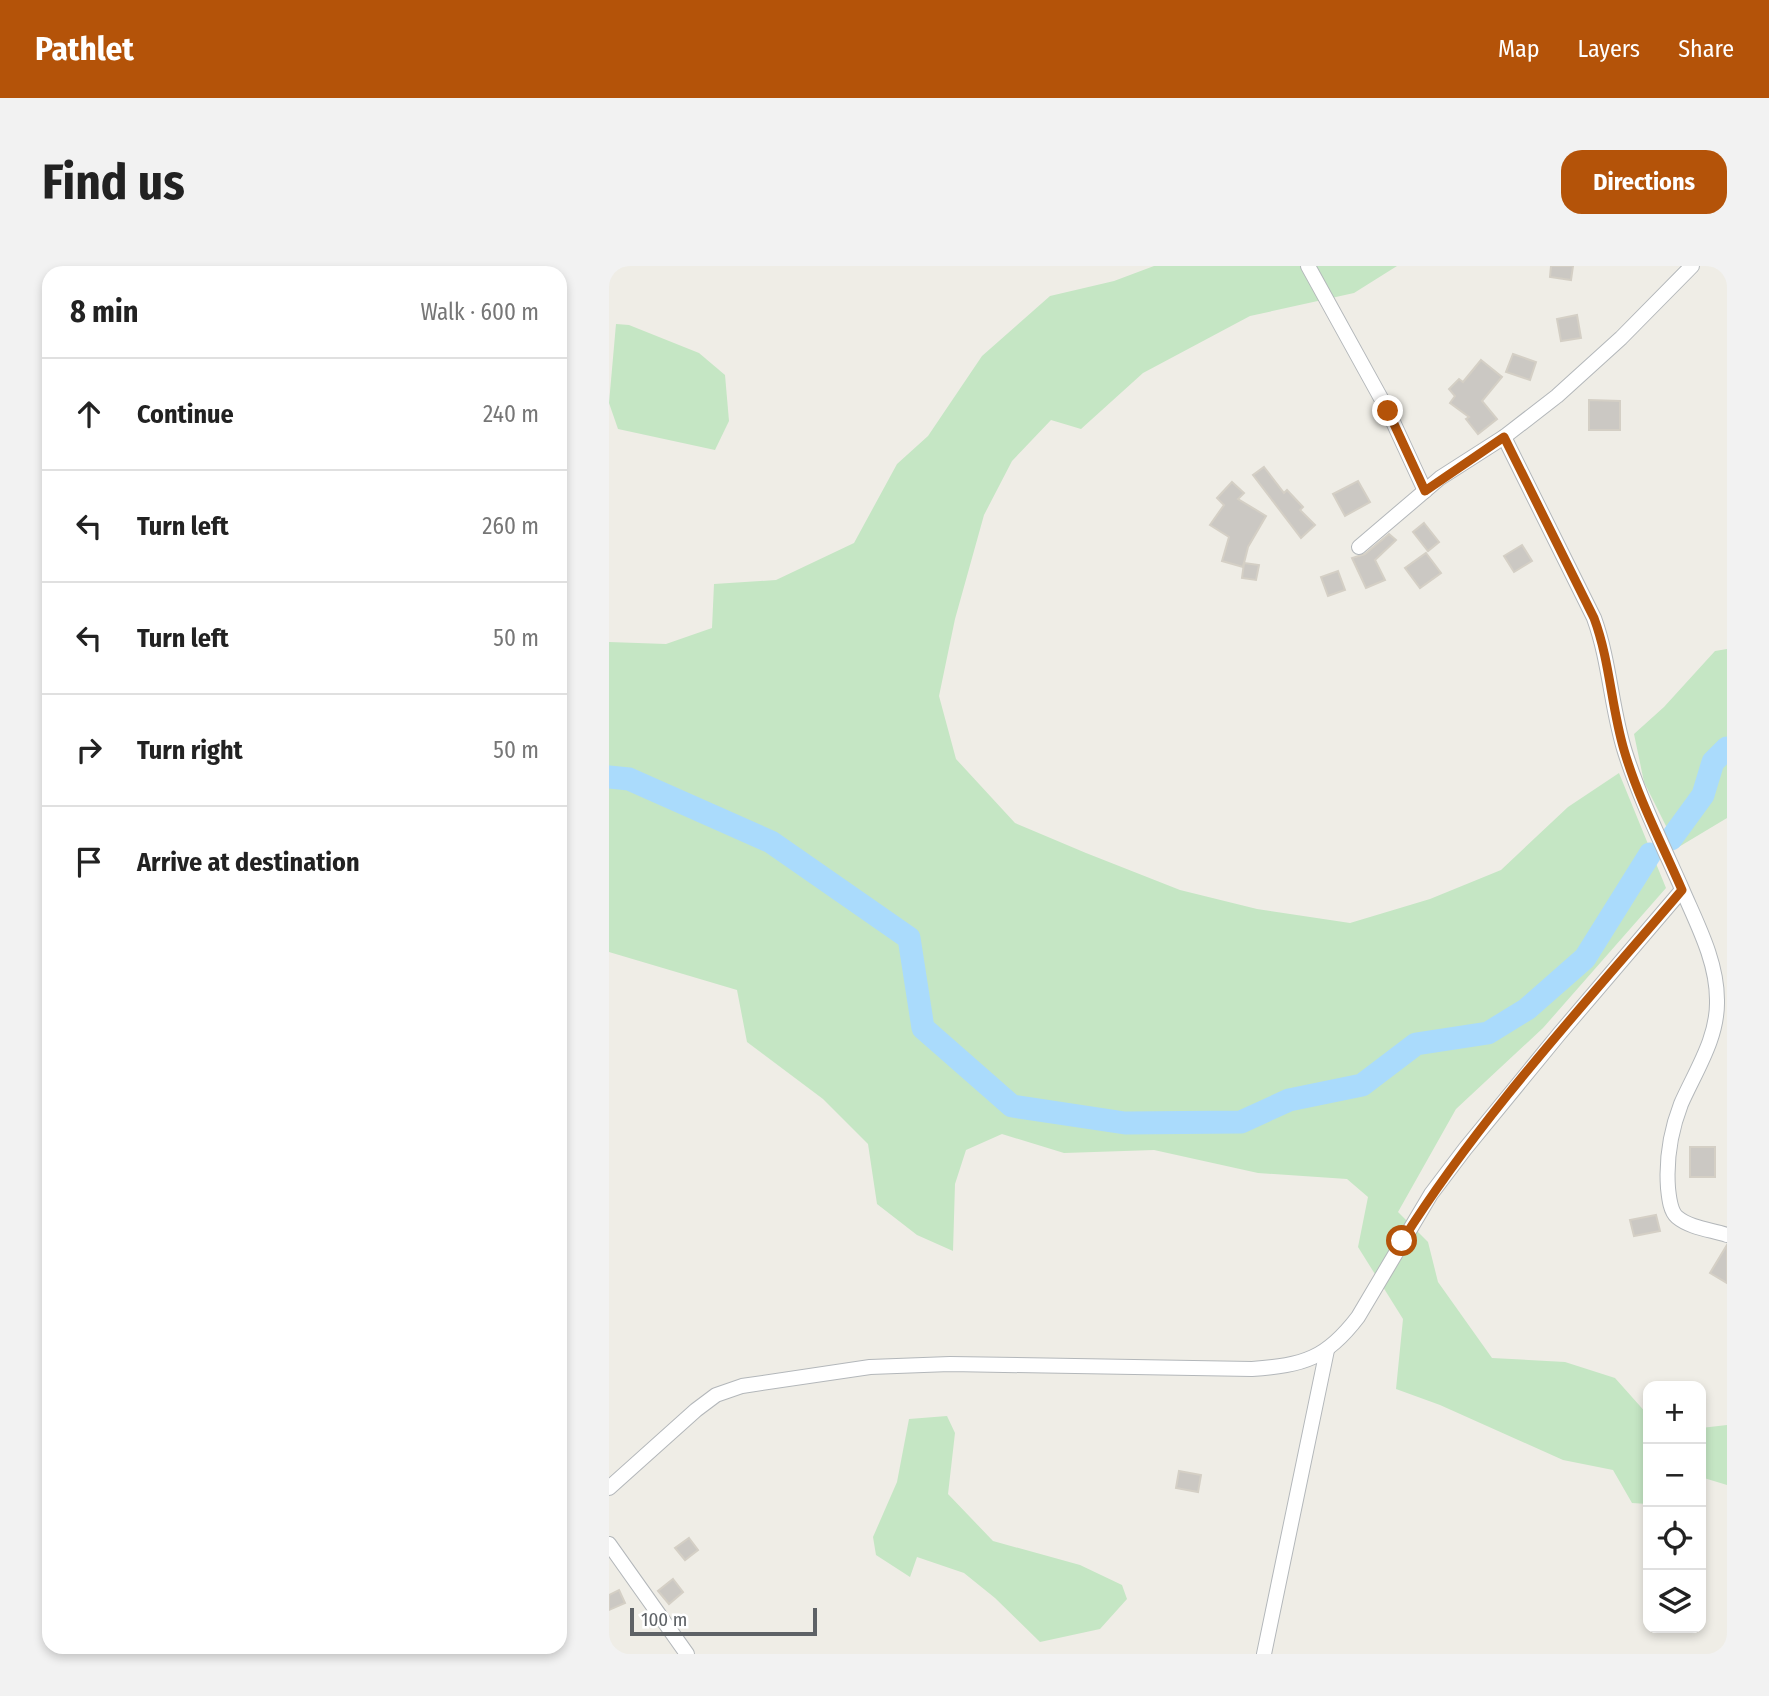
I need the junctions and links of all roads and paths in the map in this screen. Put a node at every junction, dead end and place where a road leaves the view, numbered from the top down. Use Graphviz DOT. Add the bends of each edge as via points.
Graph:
graph roads {
  1 [pos="1308,266"];
  2 [pos="1692,266"];
  3 [pos="1504,437"];
  4 [pos="1425,491"];
  5 [pos="1359,547"];
  6 [pos="1682,890"];
  7 [pos="1727,1235"];
  8 [pos="1327,1350"];
  9 [pos="609,1488"];
  10 [pos="609,1544"];
  11 [pos="687,1654"];
  12 [pos="1264,1654"];
  1 -- 4 [label="street" via="1388,411"];
  2 -- 3 [label="street" via="1567,387"];
  3 -- 4 [label="street"];
  3 -- 6 [label="street" via="1594,618 1604,644 1624,750"];
  4 -- 5 [label="street"];
  6 -- 7 [label="street" via="1714,971 1717,1002 1710,1041 1675,1122 1669,1150 1669,1202 1675,1216"];
  6 -- 8 [label="street" via="1465,1149 1431,1195 1358,1317"];
  8 -- 9 [label="street" via="1283,1367 1252,1369 950,1364 870,1367 742,1386 716,1395 696,1410"];
  8 -- 12 [label="street"];
  10 -- 11 [label="street"];
}
